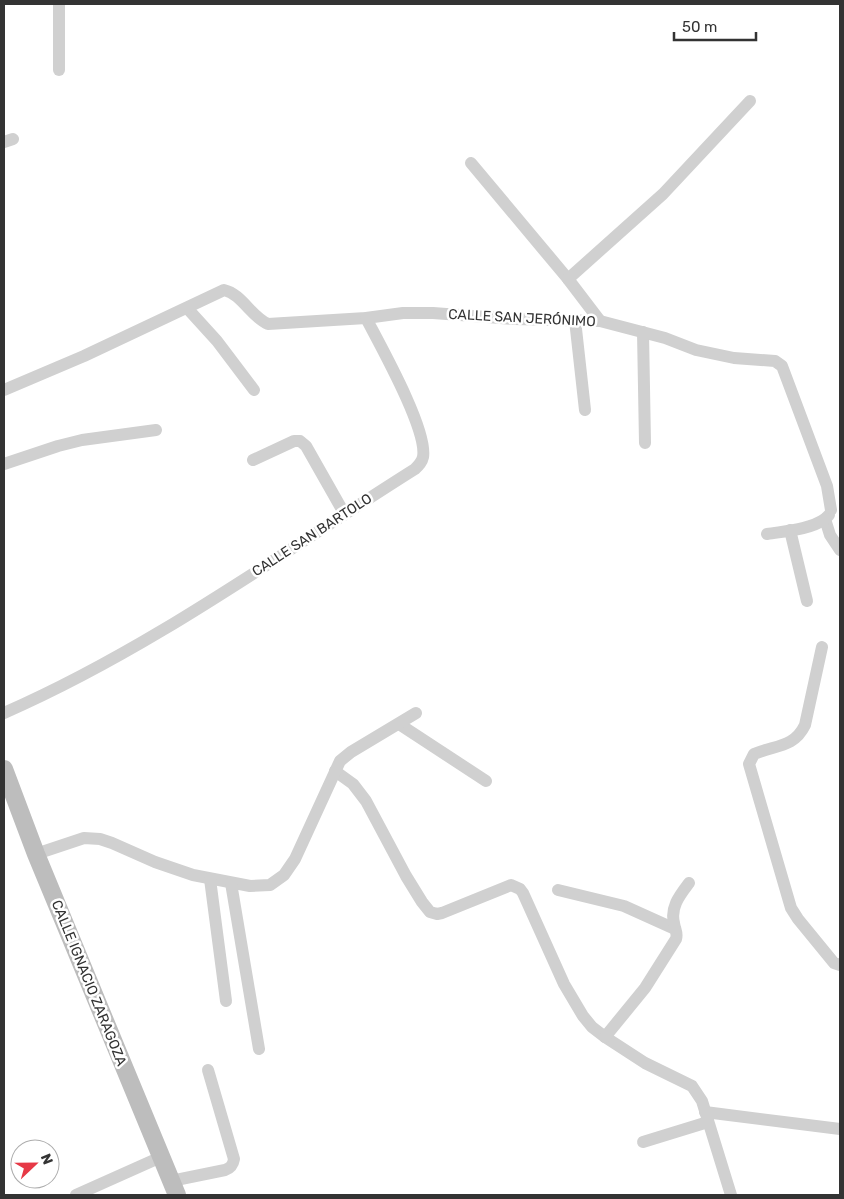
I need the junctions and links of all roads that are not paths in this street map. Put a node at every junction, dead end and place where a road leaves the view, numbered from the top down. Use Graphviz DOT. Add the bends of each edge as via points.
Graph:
graph roads {
  1 [pos="59,4"];
  2 [pos="59,70"];
  3 [pos="750,102"];
  4 [pos="471,163"];
  5 [pos="568,279"];
  6 [pos="187,308"];
  7 [pos="366,318"];
  8 [pos="574,320"];
  9 [pos="600,321"];
  10 [pos="643,332"];
  11 [pos="4,390"];
  12 [pos="254,390"];
  13 [pos="585,410"];
  14 [pos="156,430"];
  15 [pos="645,443"];
  16 [pos="252,460"];
  17 [pos="4,464"];
  18 [pos="344,514"];
  19 [pos="832,514"];
  20 [pos="790,530"];
  21 [pos="767,534"];
  22 [pos="840,550"];
  23 [pos="807,602"];
  24 [pos="822,647"];
  25 [pos="4,713"];
  26 [pos="416,713"];
  27 [pos="399,724"];
  28 [pos="4,769"];
  29 [pos="335,771"];
  30 [pos="486,781"];
  31 [pos="36,854"];
  32 [pos="210,879"];
  33 [pos="232,883"];
  34 [pos="689,883"];
  35 [pos="558,890"];
  36 [pos="675,929"];
  37 [pos="840,965"];
  38 [pos="226,1001"];
  39 [pos="605,1037"];
  40 [pos="259,1049"];
  41 [pos="208,1070"];
  42 [pos="706,1117"];
  43 [pos="840,1129"];
  44 [pos="643,1142"];
  45 [pos="161,1157"];
  46 [pos="174,1188"];
  47 [pos="84,1194"];
  48 [pos="730,1195"];
  1 -- 2 [label="street"];
  3 -- 5 [label="street" via="663,194"];
  4 -- 5 [label="street"];
  5 -- 9 [label="street"];
  6 -- 7 [label="street" via="224,290 234,294 256,318 268,324"];
  6 -- 11 [label="street"];
  6 -- 12 [label="street"];
  7 -- 8 [label="street, CALLE SAN JERÓNIMO" via="432,313"];
  7 -- 18 [label="street, CALLE SAN BARTOLO" via="421,433 424,455 415,469"];
  8 -- 9 [label="street, CALLE SAN JERÓNIMO"];
  8 -- 13 [label="street"];
  9 -- 10 [label="street, CALLE SAN JERÓNIMO"];
  10 -- 15 [label="street"];
  10 -- 19 [label="street, CALLE SAN JERÓNIMO" via="696,350 734,358 775,361 782,366 822,473"];
  14 -- 17 [label="street" via="82,440"];
  16 -- 18 [label="street" via="300,441 306,446"];
  18 -- 25 [label="street, CALLE SAN BARTOLO" via="173,625 86,674"];
  19 -- 20 [label="street" via="820,523"];
  19 -- 22 [label="street" via="830,535"];
  20 -- 21 [label="street"];
  20 -- 23 [label="street"];
  24 -- 37 [label="street" via="801,733 789,743 754,754 749,764 791,908 834,963"];
  26 -- 27 [label="street"];
  27 -- 29 [label="street" via="346,756"];
  27 -- 30 [label="street"];
  28 -- 31 [label="street, CALLE IGNACIO ZARAGOZA"];
  29 -- 33 [label="street" via="295,859 284,875 270,885"];
  29 -- 39 [label="street" via="353,784 366,801 406,876 430,912 442,913 505,888 515,886 524,893 573,1002 592,1027"];
  31 -- 32 [label="street" via="78,840 100,839 155,862"];
  31 -- 45 [label="street, CALLE IGNACIO ZARAGOZA"];
  32 -- 33 [label="street"];
  32 -- 38 [label="street"];
  33 -- 40 [label="street"];
  34 -- 36 [label="street" via="674,904"];
  35 -- 36 [label="street" via="624,906"];
  36 -- 39 [label="street" via="678,933 676,939 645,988"];
  39 -- 42 [label="street" via="645,1063 692,1086 702,1101"];
  41 -- 46 [label="street" via="234,1163 225,1170"];
  42 -- 43 [label="street"];
  42 -- 44 [label="street"];
  42 -- 48 [label="street"];
  45 -- 46 [label="street, CALLE IGNACIO ZARAGOZA"];
  45 -- 47 [label="street"];
}
